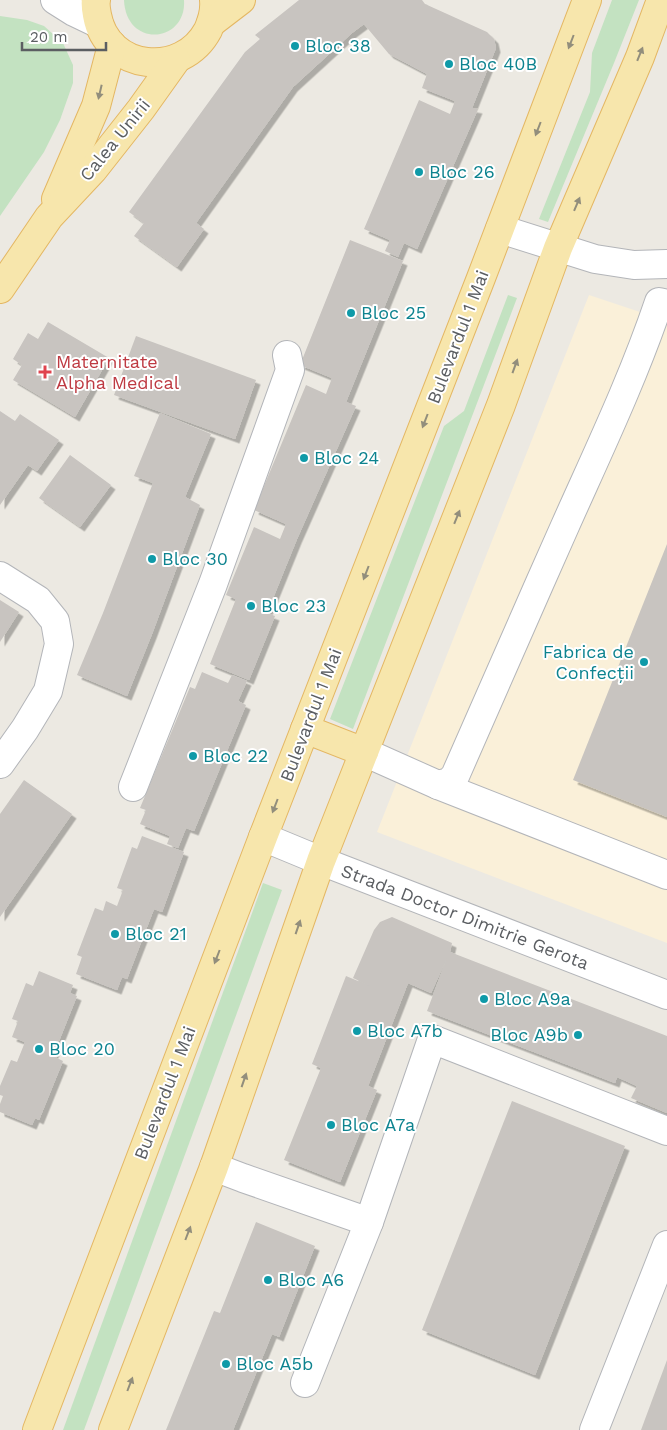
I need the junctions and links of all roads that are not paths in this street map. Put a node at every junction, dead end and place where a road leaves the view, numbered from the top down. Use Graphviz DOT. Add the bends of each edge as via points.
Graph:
graph roads {
  1 [pos="56,0"];
  2 [pos="241,0"];
  3 [pos="661,0"];
  4 [pos="585,1"];
  5 [pos="212,12"];
  6 [pos="102,23"];
  7 [pos="176,60"];
  8 [pos="49,217"];
  9 [pos="500,229"];
  10 [pos="558,248"];
  11 [pos="667,264"];
  12 [pos="667,276"];
  13 [pos="0,288"];
  14 [pos="663,303"];
  15 [pos="287,355"];
  16 [pos="0,576"];
  17 [pos="305,729"];
  18 [pos="364,752"];
  19 [pos="0,764"];
  20 [pos="438,784"];
  21 [pos="133,787"];
  22 [pos="263,837"];
  23 [pos="322,862"];
  24 [pos="667,875"];
  25 [pos="667,995"];
  26 [pos="667,1130"];
  27 [pos="214,1166"];
  28 [pos="369,1222"];
  29 [pos="667,1245"];
  30 [pos="305,1383"];
  31 [pos="37,1430"];
  32 [pos="113,1430"];
  33 [pos="594,1430"];
  1 -- 6 [label="street" via="74,12"];
  2 -- 5 [label="main road"];
  10 -- 3 [label="main road, one-way"];
  4 -- 9 [label="main road, Bulevardul 1 Mai, one-way"];
  5 -- 7 [label="main road" via="203,38"];
  6 -- 7 [label="main road" via="126,56 142,62"];
  6 -- 8 [label="main road, Calea Unirii, one-way" via="96,106"];
  7 -- 8 [label="main road, Calea Unirii" via="93,170"];
  8 -- 13 [label="main road, Calea Unirii"];
  9 -- 10 [label="street"];
  9 -- 17 [label="main road, Bulevardul 1 Mai, one-way"];
  10 -- 11 [label="street" via="595,259 634,265"];
  18 -- 10 [label="main road, one-way" via="501,405"];
  12 -- 14 [label="street"];
  14 -- 20 [label="street" via="455,776 449,782"];
  15 -- 21 [label="street" via="290,370 213,584"];
  16 -- 19 [label="street" via="38,600 55,621 59,644 48,691"];
  17 -- 18 [label="main road"];
  17 -- 22 [label="main road, Bulevardul 1 Mai, one-way"];
  18 -- 20 [label="street"];
  18 -- 23 [label="main road"];
  20 -- 24 [label="street"];
  22 -- 23 [label="street, Strada Doctor Dimitrie Gerota"];
  22 -- 31 [label="main road, Bulevardul 1 Mai, one-way"];
  23 -- 25 [label="street, Strada Doctor Dimitrie Gerota"];
  27 -- 23 [label="main road, one-way"];
  26 -- 28 [label="street" via="432,1040"];
  27 -- 28 [label="street"];
  32 -- 27 [label="main road, one-way"];
  28 -- 30 [label="street"];
  29 -- 33 [label="street"];
}
